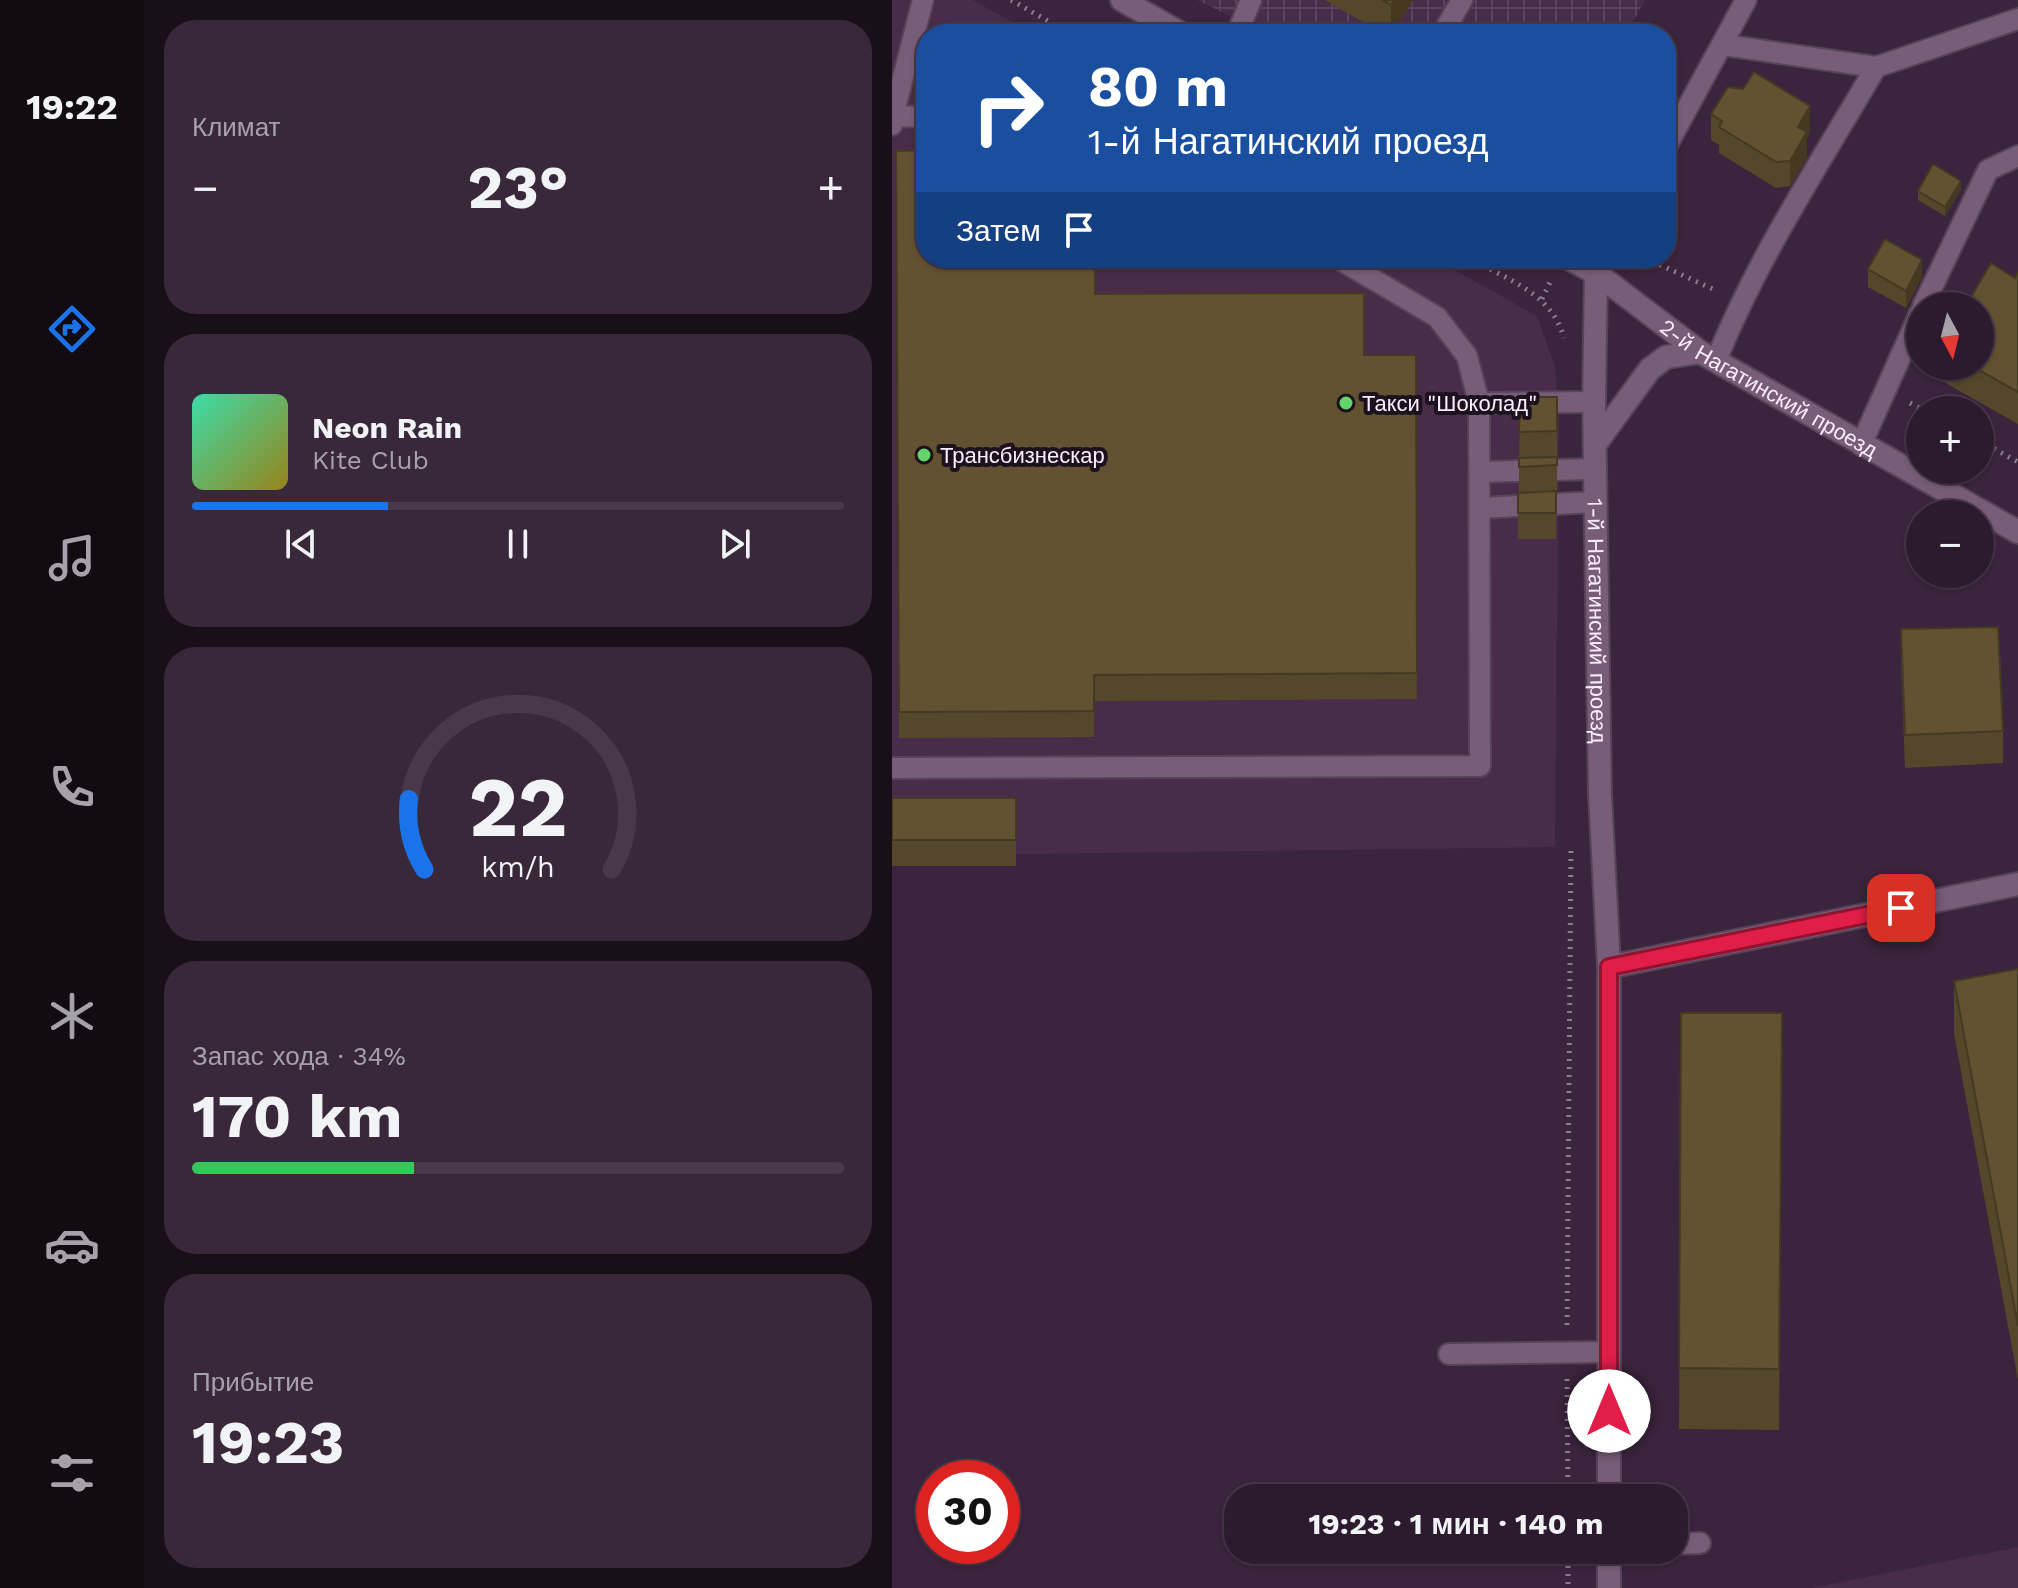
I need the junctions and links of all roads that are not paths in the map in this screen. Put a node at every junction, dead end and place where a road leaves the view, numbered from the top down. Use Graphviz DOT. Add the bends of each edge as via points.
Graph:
graph roads {
  1 [pos="923,0"];
  2 [pos="1122,0"];
  3 [pos="1251,0"];
  4 [pos="1462,0"];
  5 [pos="1746,0"];
  6 [pos="2018,19"];
  7 [pos="917,24"];
  8 [pos="1164,24"];
  9 [pos="1241,24"];
  10 [pos="1448,24"];
  11 [pos="916,28"];
  12 [pos="1724,45"];
  13 [pos="1876,67"];
  14 [pos="916,118"];
  15 [pos="893,121"];
  16 [pos="1676,129"];
  17 [pos="2018,156"];
  18 [pos="1354,268"];
  19 [pos="1599,268"];
  20 [pos="1603,268"];
  21 [pos="1930,292"];
  22 [pos="1906,344"];
  23 [pos="1708,357"];
  24 [pos="1594,402"];
  25 [pos="1479,403"];
  26 [pos="1596,443"];
  27 [pos="1861,445"];
  28 [pos="1595,469"];
  29 [pos="1480,472"];
  30 [pos="1595,502"];
  31 [pos="1481,508"];
  32 [pos="2018,532"];
  33 [pos="892,768"];
  34 [pos="2018,884"];
  35 [pos="1609,967"];
  36 [pos="1609,1352"];
  37 [pos="1449,1354"];
  38 [pos="1609,1484"];
  39 [pos="1688,1543"];
  40 [pos="1700,1543"];
  41 [pos="1609,1564"];
  42 [pos="1609,1588"];
  1 -- 7 [label="lane"];
  2 -- 8 [label="street"];
  3 -- 9 [label="lane"];
  4 -- 10 [label="lane"];
  5 -- 12 [label="lane"];
  6 -- 13 [label="lane"];
  11 -- 15 [label="lane"];
  12 -- 13 [label="lane"];
  12 -- 16 [label="lane"];
  13 -- 23 [label="lane"];
  14 -- 15 [label="lane"];
  17 -- 21 [label="lane" via="1988,170"];
  18 -- 25 [label="lane" via="1437,317 1467,356"];
  19 -- 24 [label="street, 1-й Нагатинский проезд"];
  20 -- 23 [label="street, 2-й Нагатинский проезд"];
  22 -- 27 [label="lane"];
  23 -- 26 [label="street" via="1666,357 1650,369"];
  23 -- 27 [label="street, 2-й Нагатинский проезд"];
  24 -- 25 [label="lane"];
  24 -- 26 [label="street, 1-й Нагатинский проезд"];
  25 -- 29 [label="lane"];
  26 -- 28 [label="street, 1-й Нагатинский проезд"];
  27 -- 32 [label="street, 2-й Нагатинский проезд"];
  28 -- 29 [label="lane"];
  28 -- 30 [label="street, 1-й Нагатинский проезд"];
  29 -- 31 [label="lane"];
  30 -- 31 [label="lane"];
  30 -- 35 [label="street, 1-й Нагатинский проезд"];
  31 -- 33 [label="lane" via="1480,766"];
  34 -- 35 [label="street"];
  35 -- 36 [label="street, 1-й Нагатинский проезд"];
  36 -- 37 [label="lane"];
  36 -- 38 [label="street, 1-й Нагатинский проезд"];
  39 -- 40 [label="lane"];
  41 -- 42 [label="street"];
}
